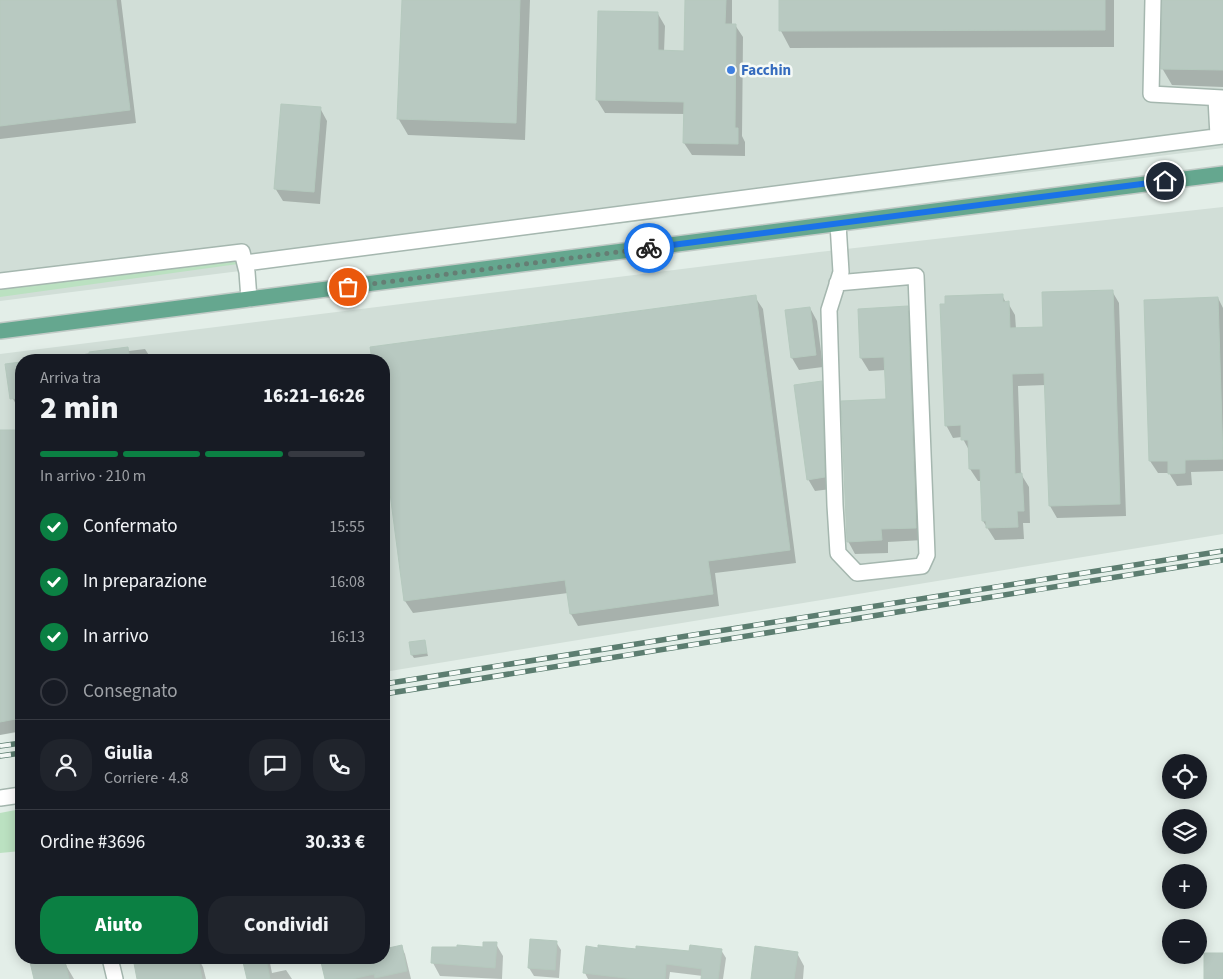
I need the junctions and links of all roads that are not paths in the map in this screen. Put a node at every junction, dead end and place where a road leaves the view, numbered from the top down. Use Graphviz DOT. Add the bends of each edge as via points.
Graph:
graph roads {
  1 [pos="1153,0"];
  2 [pos="1220,98"];
  3 [pos="1220,136"];
  4 [pos="1223,174"];
  5 [pos="838,224"];
  6 [pos="245,263"];
  7 [pos="0,281"];
  8 [pos="837,283"];
  9 [pos="249,299"];
  10 [pos="0,331"];
  11 [pos="15,796"];
  12 [pos="0,798"];
  13 [pos="111,964"];
  14 [pos="115,979"];
  1 -- 2 [label="street" via="1151,94"];
  2 -- 3 [label="street"];
  3 -- 6 [label="street"];
  4 -- 5 [label="main road"];
  5 -- 8 [label="street" via="841,272"];
  5 -- 9 [label="main road"];
  6 -- 7 [label="street" via="242,252"];
  6 -- 9 [label="street"];
  8 -- 8 [label="street" via="829,310 838,553 857,573 922,566 927,555 916,276"];
  9 -- 10 [label="main road"];
  11 -- 12 [label="street"];
  13 -- 14 [label="street"];
}
